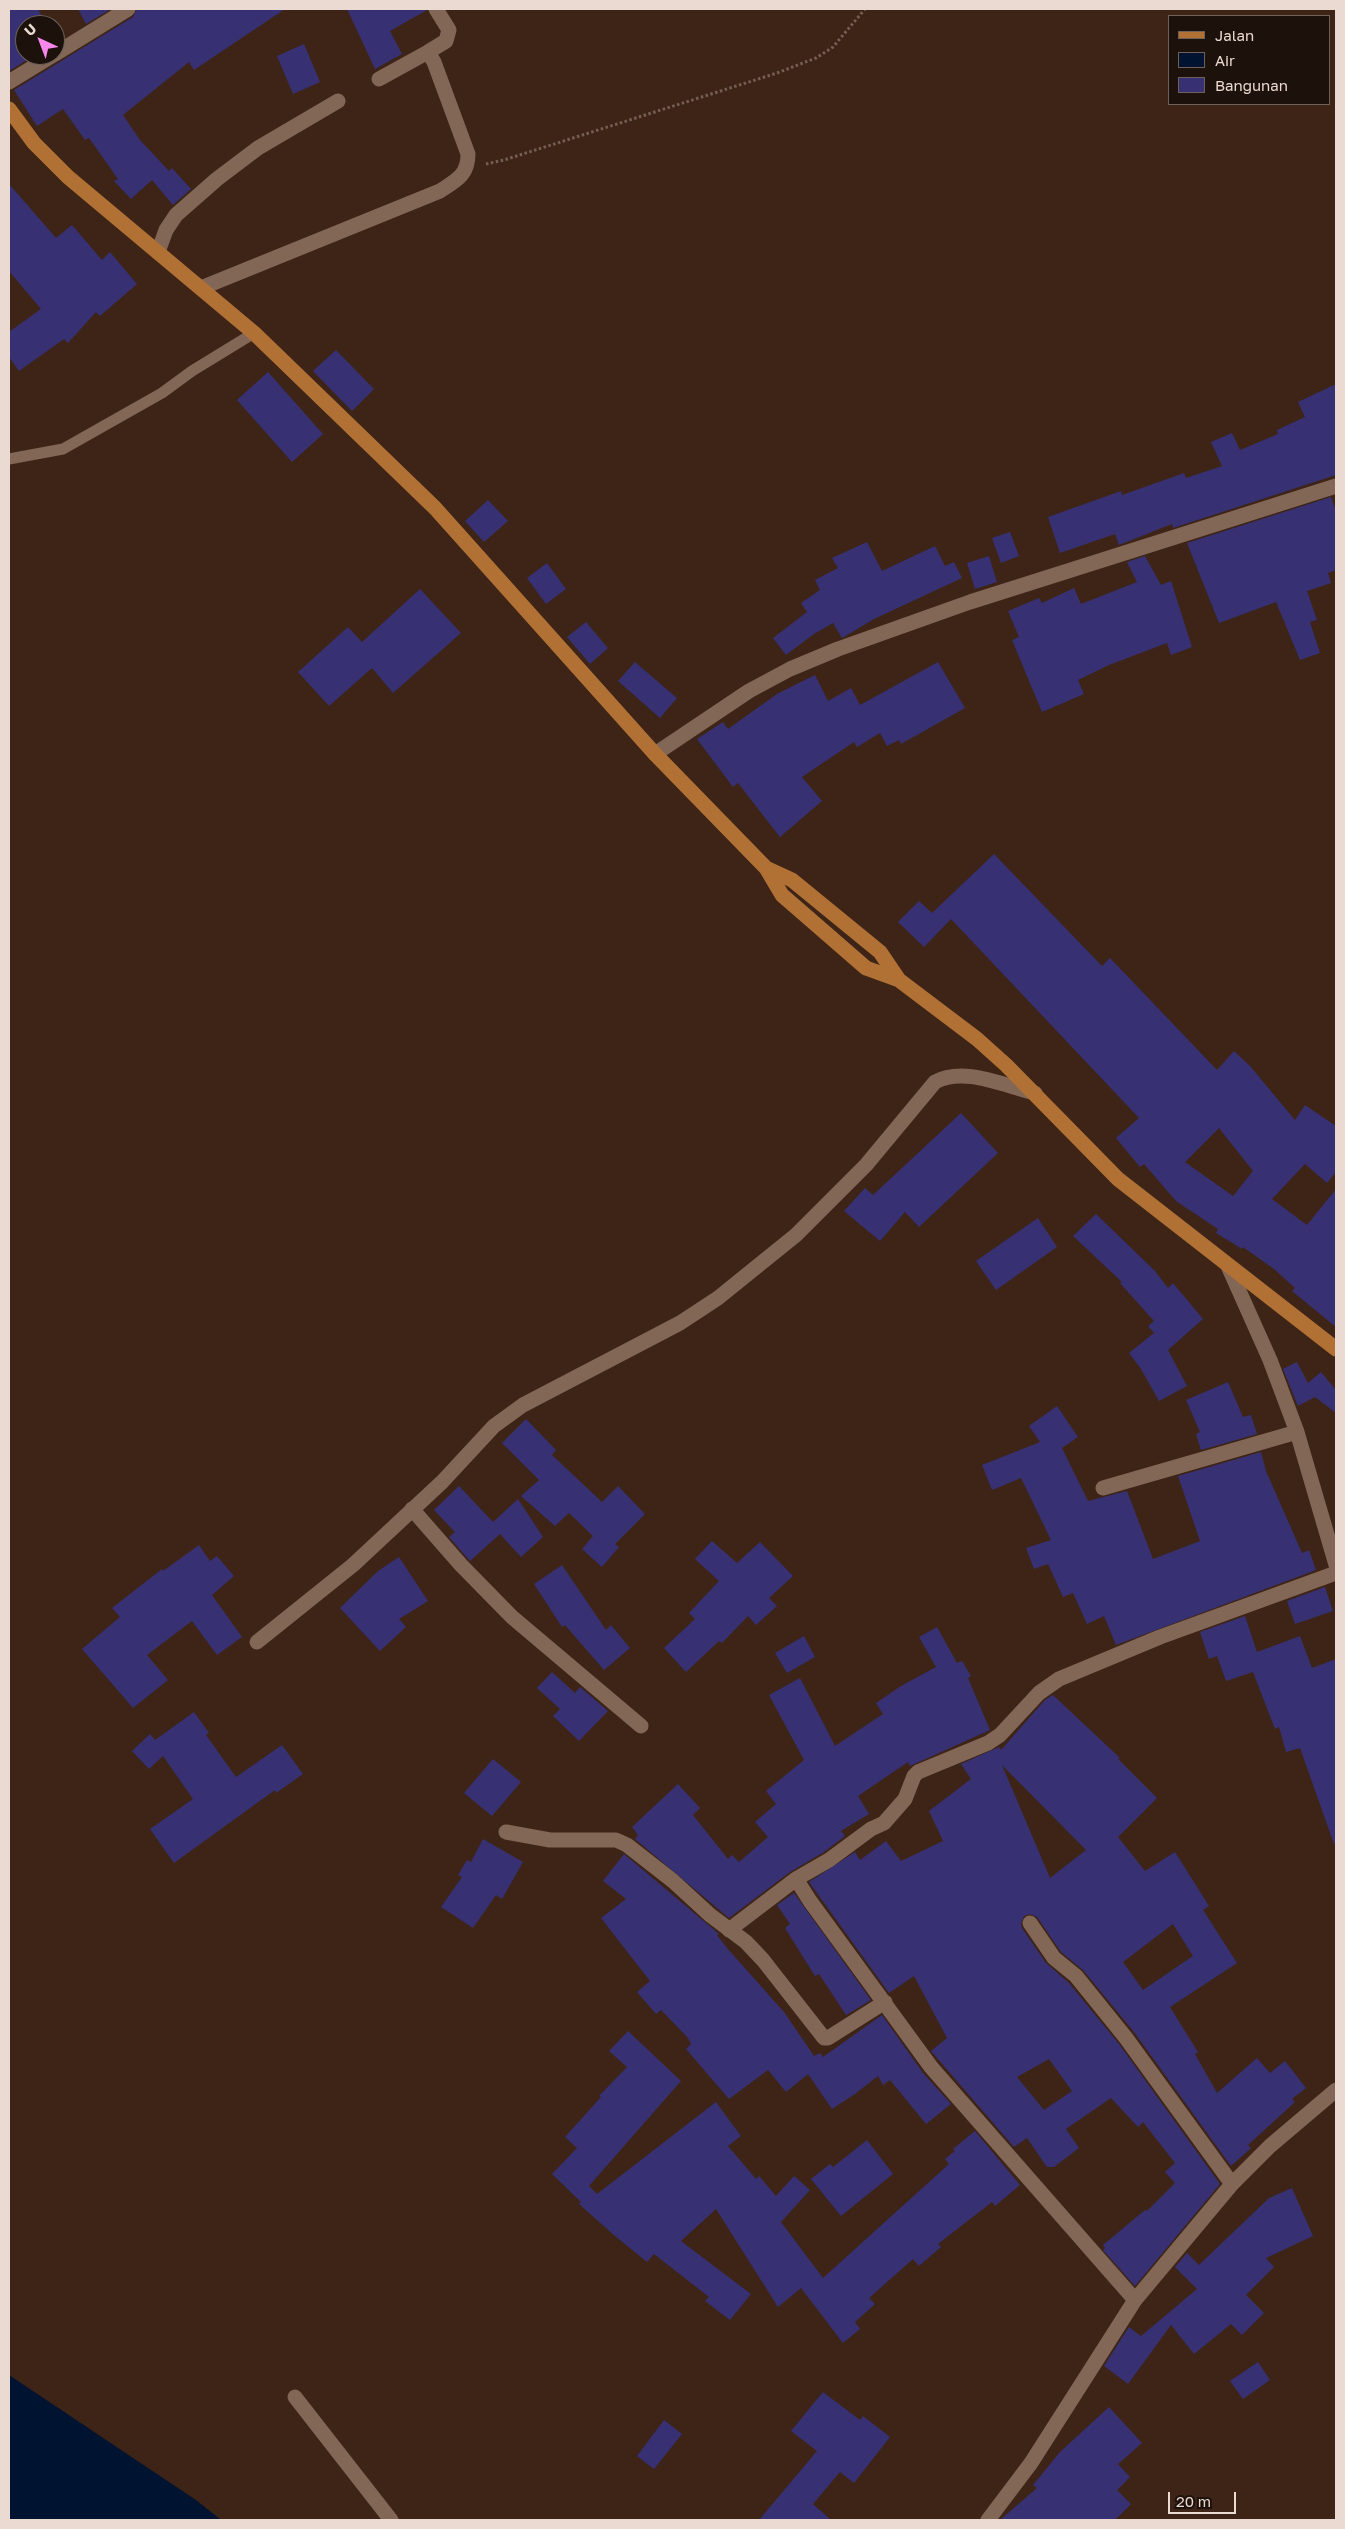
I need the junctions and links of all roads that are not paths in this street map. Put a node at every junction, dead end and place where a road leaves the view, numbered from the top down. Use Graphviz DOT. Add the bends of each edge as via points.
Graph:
graph roads {
  1 [pos="128,9"];
  2 [pos="436,9"];
  3 [pos="65,47"];
  4 [pos="428,52"];
  5 [pos="36,65"];
  6 [pos="379,79"];
  7 [pos="9,82"];
  8 [pos="338,102"];
  9 [pos="9,109"];
  10 [pos="158,252"];
  11 [pos="202,288"];
  12 [pos="254,333"];
  13 [pos="9,460"];
  14 [pos="1336,486"];
  15 [pos="655,754"];
  16 [pos="766,868"];
  17 [pos="899,980"];
  18 [pos="1035,1093"];
  19 [pos="1228,1266"];
  20 [pos="1336,1349"];
  21 [pos="1297,1432"];
  22 [pos="1103,1488"];
  23 [pos="412,1509"];
  24 [pos="1336,1565"];
  25 [pos="1336,1573"];
  26 [pos="257,1642"];
  27 [pos="641,1726"];
  28 [pos="506,1832"];
  29 [pos="796,1879"];
  30 [pos="1030,1923"];
  31 [pos="729,1930"];
  32 [pos="885,2002"];
  33 [pos="1336,2090"];
  34 [pos="1232,2184"];
  35 [pos="1135,2300"];
  36 [pos="295,2397"];
  37 [pos="391,2520"];
  38 [pos="988,2520"];
  1 -- 3 [label="street"];
  2 -- 4 [label="street" via="449,30 446,40"];
  4 -- 6 [label="street"];
  4 -- 11 [label="street" via="468,154 468,167 457,181 440,191"];
  5 -- 7 [label="street"];
  8 -- 10 [label="street" via="258,148 217,179 176,215"];
  9 -- 10 [label="main road" via="34,143 68,177"];
  10 -- 11 [label="main road"];
  11 -- 12 [label="main road"];
  12 -- 13 [label="lane" via="162,393 63,449"];
  12 -- 15 [label="main road" via="435,508"];
  14 -- 15 [label="street" via="970,602 838,649 749,690"];
  15 -- 16 [label="main road"];
  16 -- 17 [label="main road" via="792,880 880,952"];
  16 -- 17 [label="main road" via="782,895 866,968"];
  17 -- 18 [label="main road" via="977,1039"];
  18 -- 19 [label="main road" via="1118,1180"];
  18 -- 23 [label="street" via="960,1075 945,1076 935,1082 866,1165 796,1235 718,1298 680,1323 516,1410 494,1426"];
  19 -- 20 [label="main road"];
  19 -- 21 [label="street" via="1270,1360"];
  21 -- 22 [label="street"];
  21 -- 24 [label="street"];
  23 -- 26 [label="street" via="353,1565"];
  23 -- 27 [label="street" via="512,1617"];
  25 -- 29 [label="street" via="1160,1637 1059,1679 988,1743 918,1772 905,1799 884,1823"];
  28 -- 31 [label="street" via="550,1840 616,1840 627,1845"];
  29 -- 31 [label="street"];
  29 -- 32 [label="street"];
  30 -- 34 [label="street" via="1054,1958 1076,1976 1126,2038"];
  31 -- 32 [label="street" via="763,1960 824,2038"];
  32 -- 35 [label="street" via="931,2067"];
  33 -- 34 [label="street" via="1291,2127"];
  34 -- 35 [label="street"];
  35 -- 38 [label="street" via="1031,2464"];
  36 -- 37 [label="street"];
}
